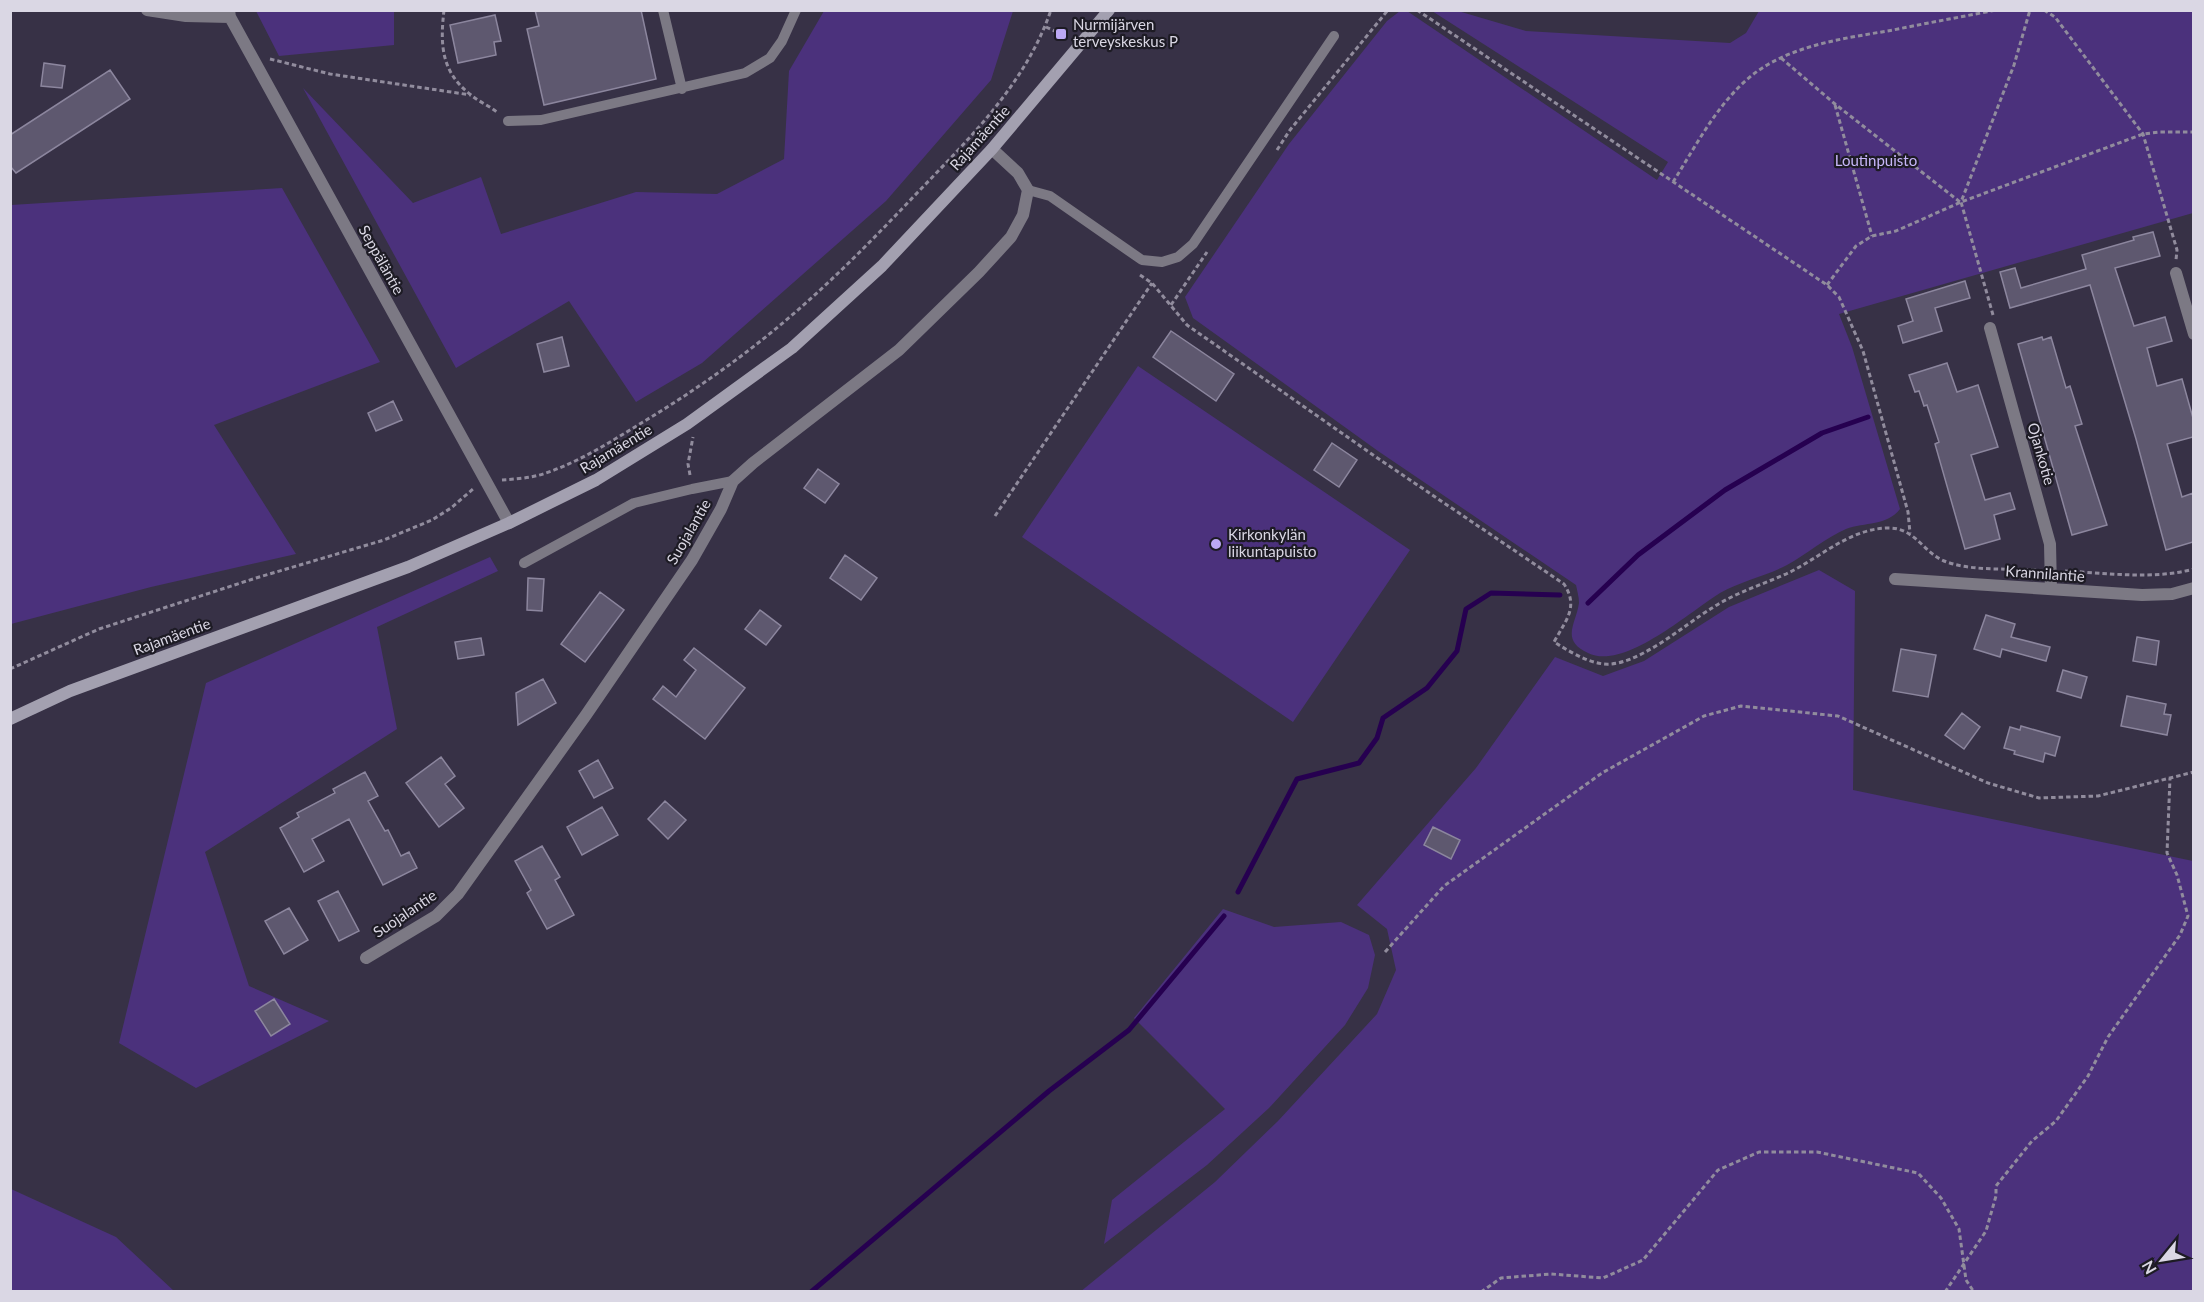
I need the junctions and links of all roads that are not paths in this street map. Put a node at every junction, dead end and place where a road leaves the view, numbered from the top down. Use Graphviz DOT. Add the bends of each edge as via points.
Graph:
graph roads {
  1 [pos="147,10"];
  2 [pos="663,10"];
  3 [pos="796,10"];
  4 [pos="1109,10"];
  5 [pos="230,14"];
  6 [pos="1334,36"];
  7 [pos="682,89"];
  8 [pos="508,121"];
  9 [pos="992,149"];
  10 [pos="1028,190"];
  11 [pos="2176,273"];
  12 [pos="1990,328"];
  13 [pos="2193,334"];
  14 [pos="733,482"];
  15 [pos="509,523"];
  16 [pos="524,563"];
  17 [pos="1895,579"];
  18 [pos="2193,588"];
  19 [pos="2051,589"];
  20 [pos="10,719"];
  21 [pos="366,958"];
  1 -- 5 [label="street" via="186,16"];
  2 -- 7 [label="lane"];
  3 -- 7 [label="lane" via="770,58 746,73"];
  4 -- 9 [label="main road, Rajamäentie"];
  5 -- 15 [label="street, Seppäläntie"];
  6 -- 10 [label="lane" via="1193,244 1178,257 1162,262 1142,260 1050,196"];
  7 -- 8 [label="lane" via="541,120"];
  9 -- 10 [label="street" via="1018,173"];
  9 -- 15 [label="main road, Rajamäentie" via="882,266 792,348 687,424 596,480"];
  10 -- 14 [label="street, Suojalantie" via="1023,215 1011,237 979,272 898,350"];
  11 -- 13 [label="street"];
  12 -- 19 [label="street, Ojankotie" via="2050,544"];
  14 -- 16 [label="lane" via="634,503"];
  14 -- 21 [label="street, Suojalantie" via="692,560 458,894 436,916"];
  15 -- 20 [label="main road, Rajamäentie" via="408,567 70,691"];
  17 -- 19 [label="street, Krannilantie"];
  18 -- 19 [label="street, Krannilantie" via="2172,594 2142,595"];
}
